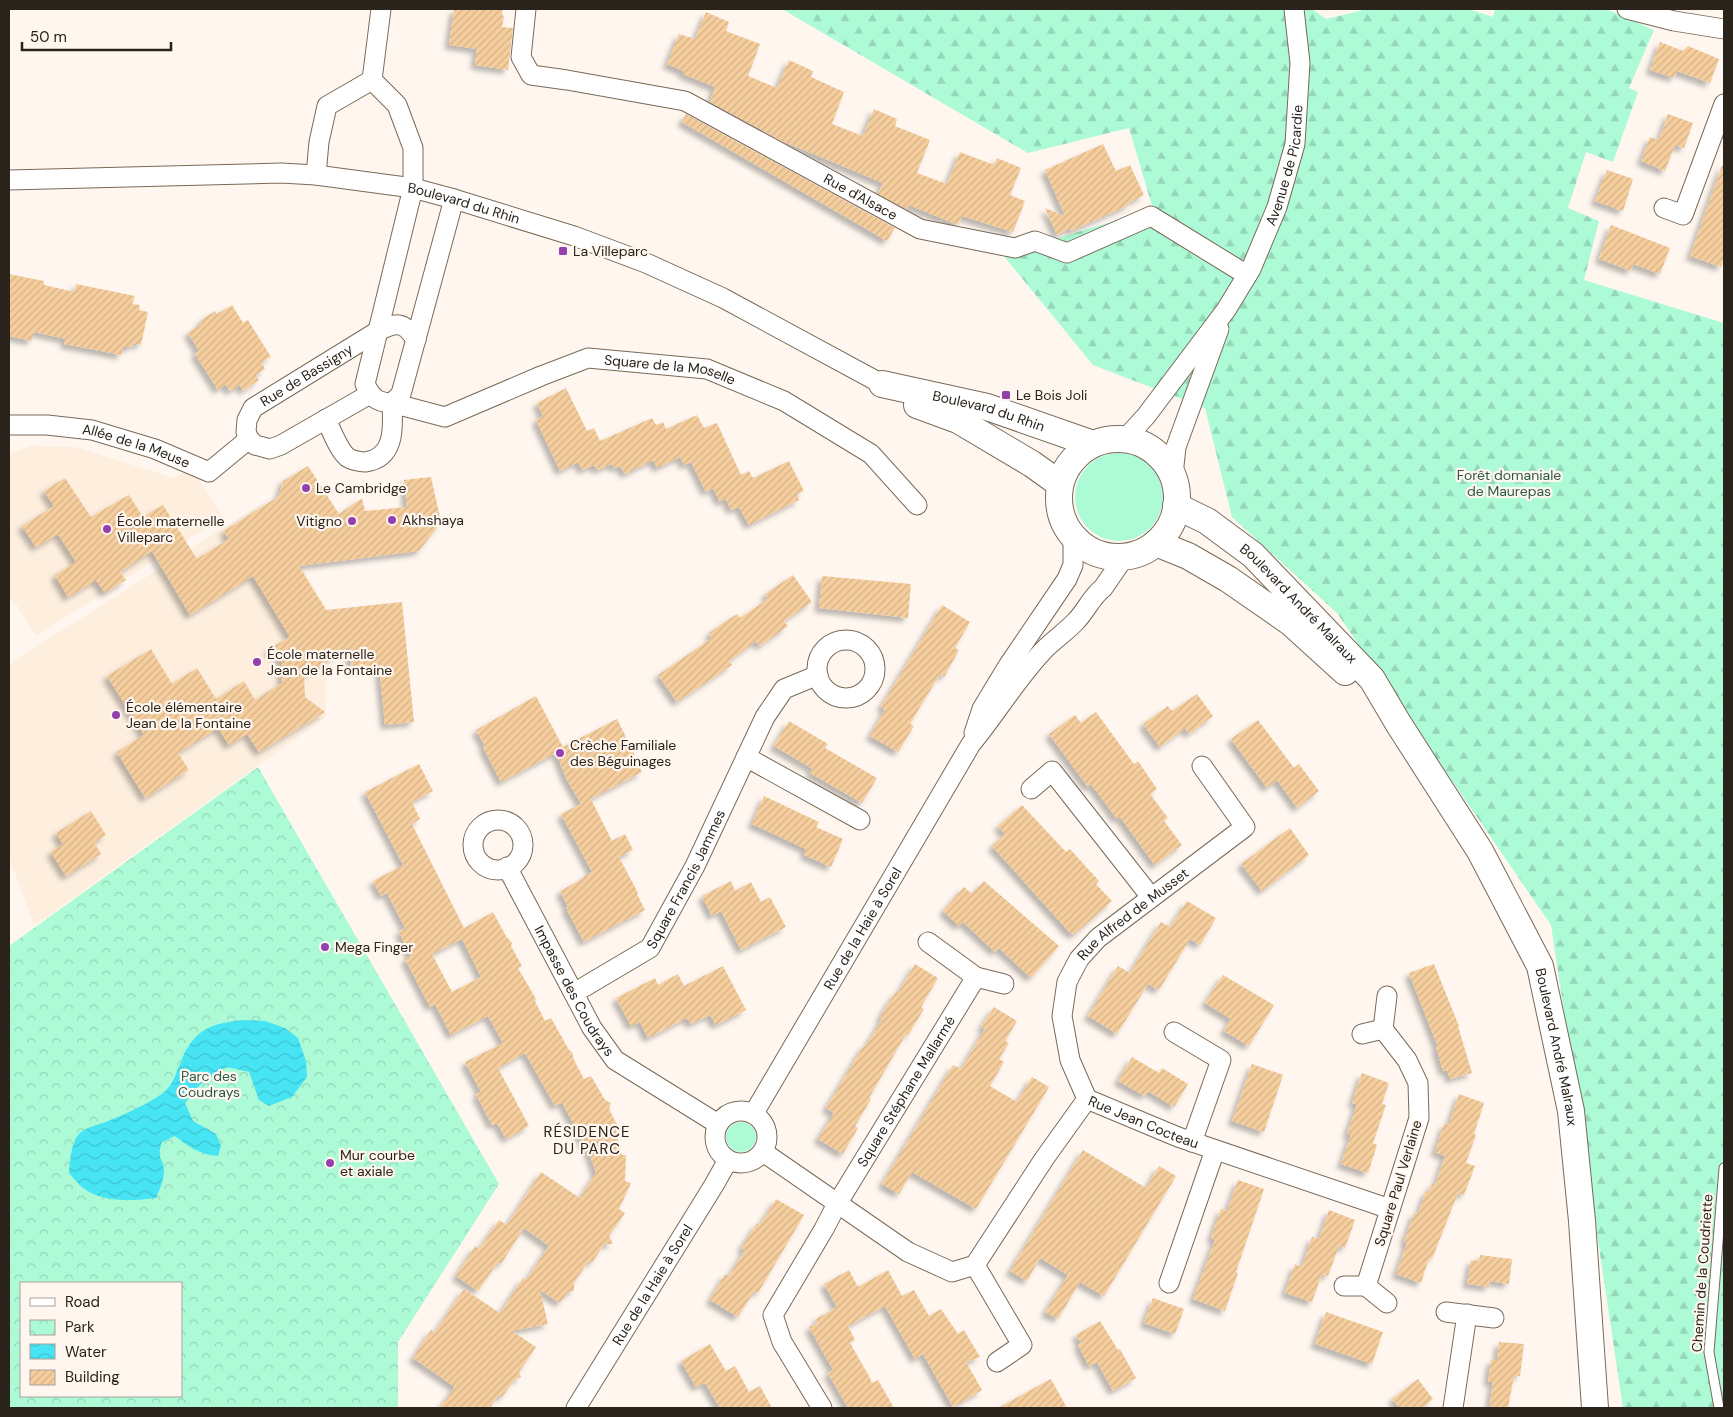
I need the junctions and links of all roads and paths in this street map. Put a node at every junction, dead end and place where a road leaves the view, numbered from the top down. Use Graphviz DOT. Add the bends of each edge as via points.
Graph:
graph roads {
  1 [pos="381,9"];
  2 [pos="526,9"];
  3 [pos="1294,9"];
  4 [pos="1627,9"];
  5 [pos="1724,29"];
  6 [pos="372,80"];
  7 [pos="1724,104"];
  8 [pos="316,175"];
  9 [pos="9,180"];
  10 [pos="413,188"];
  11 [pos="454,198"];
  12 [pos="1664,208"];
  13 [pos="1247,275"];
  14 [pos="1226,310"];
  15 [pos="378,331"];
  16 [pos="416,340"];
  17 [pos="882,384"];
  18 [pos="370,394"];
  19 [pos="392,402"];
  20 [pos="326,419"];
  21 [pos="9,425"];
  22 [pos="249,439"];
  23 [pos="1125,439"];
  24 [pos="1093,444"];
  25 [pos="1172,475"];
  26 [pos="1060,484"];
  27 [pos="917,505"];
  28 [pos="1176,506"];
  29 [pos="1073,537"];
  30 [pos="1156,543"];
  31 [pos="1125,556"];
  32 [pos="818,675"];
  33 [pos="1398,723"];
  34 [pos="971,744"];
  35 [pos="746,757"];
  36 [pos="1202,766"];
  37 [pos="1031,789"];
  38 [pos="860,820"];
  39 [pos="507,868"];
  40 [pos="1151,897"];
  41 [pos="928,942"];
  42 [pos="976,977"];
  43 [pos="1004,984"];
  44 [pos="574,993"];
  45 [pos="1387,996"];
  46 [pos="1383,1029"];
  47 [pos="1174,1032"];
  48 [pos="1362,1034"];
  49 [pos="1087,1099"];
  50 [pos="754,1113"];
  51 [pos="718,1124"];
  52 [pos="1192,1142"];
  53 [pos="1215,1150"];
  54 [pos="763,1152"];
  55 [pos="728,1160"];
  56 [pos="1724,1168"];
  57 [pos="837,1204"];
  58 [pos="1390,1209"];
  59 [pos="975,1265"];
  60 [pos="1169,1283"];
  61 [pos="1344,1286"];
  62 [pos="1366,1286"];
  63 [pos="1387,1303"];
  64 [pos="1446,1312"];
  65 [pos="1467,1314"];
  66 [pos="1494,1318"];
  67 [pos="997,1362"];
  68 [pos="576,1408"];
  69 [pos="822,1408"];
  70 [pos="1453,1408"];
  71 [pos="1595,1408"];
  72 [pos="1719,1408"];
  1 -- 6 [label="street"];
  2 -- 13 [label="street, Rue d'Alsace" via="521,58 531,75 685,102 920,229 1015,248 1035,241 1067,253 1151,216"];
  3 -- 13 [label="street, Avenue de Picardie" via="1300,63 1295,144 1277,207"];
  4 -- 5 [label="street"];
  6 -- 8 [label="street" via="327,106"];
  6 -- 10 [label="street, Rue de Bassigny" via="397,105 413,148"];
  7 -- 12 [label="street" via="1683,215"];
  8 -- 9 [label="street, Boulevard du Rhin" via="281,173"];
  8 -- 10 [label="street, Boulevard du Rhin"];
  10 -- 11 [label="street, Boulevard du Rhin"];
  10 -- 15 [label="street, Rue de Bassigny"];
  11 -- 16 [label="street"];
  11 -- 17 [label="street, Boulevard du Rhin" via="646,263 723,298"];
  13 -- 14 [label="street, Avenue de Picardie"];
  14 -- 23 [label="street, Avenue de Picardie"];
  14 -- 25 [label="street, Avenue de Picardie" via="1176,448"];
  15 -- 16 [label="street, Rue de Bassigny" via="400,324 410,330"];
  15 -- 18 [label="street, Rue de Bassigny" via="365,384"];
  15 -- 22 [label="street, Rue de Bassigny" via="253,408 247,420"];
  16 -- 19 [label="street" via="401,394"];
  17 -- 24 [label="street, Boulevard du Rhin" via="987,407"];
  17 -- 26 [label="street, Boulevard du Rhin" via="914,403 958,420"];
  18 -- 19 [label="street" via="380,402"];
  18 -- 20 [label="street"];
  19 -- 20 [label="street" via="392,437 385,452 374,461 360,462 347,457"];
  19 -- 27 [label="street, Square de la Moselle" via="445,417 588,358 707,369 784,401 871,454"];
  20 -- 22 [label="street" via="270,449 255,445"];
  21 -- 22 [label="street, Allée de la Meuse" via="92,430 155,449 209,472"];
  23 -- 24 [label="street" via="1108,439"];
  23 -- 25 [label="street" via="1140,442 1154,450"];
  24 -- 26 [label="street" via="1078,454"];
  25 -- 28 [label="street" via="1177,490"];
  26 -- 29 [label="street" via="1060,512"];
  28 -- 30 [label="street" via="1166,533"];
  28 -- 33 [label="street, Boulevard André Malraux" via="1207,520 1253,555 1372,679"];
  29 -- 31 [label="street" via="1097,553"];
  29 -- 34 [label="street, Rue de la Haie à Sorel" via="1073,565 1067,579 982,709"];
  30 -- 31 [label="street" via="1142,552"];
  30 -- 33 [label="street, Boulevard André Malraux" via="1188,556 1228,579 1290,622"];
  31 -- 34 [label="street, Rue de la Haie à Sorel" via="1084,613 1043,651"];
  32 -- 35 [label="street, Square Francis Jammes" via="784,690 765,717"];
  33 -- 71 [label="street, Boulevard André Malraux" via="1480,851 1540,966 1572,1111"];
  34 -- 50 [label="street, Rue de la Haie à Sorel"];
  35 -- 38 [label="street"];
  35 -- 44 [label="street, Square Francis Jammes" via="650,948"];
  36 -- 40 [label="street, Rue Alfred de Musset" via="1245,827"];
  37 -- 40 [label="street" via="1052,771"];
  39 -- 44 [label="street, Impasse des Coudrays"];
  40 -- 49 [label="street, Rue Alfred de Musset" via="1098,938 1079,959 1067,982 1062,1016 1070,1060"];
  41 -- 42 [label="street"];
  42 -- 43 [label="street"];
  42 -- 57 [label="street, Square Stéphane Mallarmé"];
  44 -- 51 [label="street, Impasse des Coudrays" via="592,1028 615,1060"];
  45 -- 46 [label="street"];
  46 -- 48 [label="street"];
  46 -- 58 [label="street, Square Paul Verlaine" via="1407,1060 1418,1083 1419,1118"];
  47 -- 52 [label="street" via="1221,1060"];
  49 -- 52 [label="street, Rue Jean Cocteau"];
  49 -- 59 [label="street, Rue Jean Cocteau"];
  50 -- 51 [label="street" via="746,1110 730,1112"];
  50 -- 54 [label="street" via="767,1130"];
  51 -- 55 [label="street" via="715,1140 721,1155"];
  52 -- 53 [label="street, Rue Jean Cocteau"];
  53 -- 58 [label="street, Rue Jean Cocteau"];
  53 -- 60 [label="street"];
  54 -- 55 [label="street" via="758,1158 743,1163"];
  54 -- 57 [label="street"];
  55 -- 68 [label="street, Rue de la Haie à Sorel"];
  56 -- 72 [label="lane, Chemin de la Coudriette" via="1709,1352"];
  57 -- 59 [label="street" via="908,1252 952,1272"];
  57 -- 69 [label="street, Square Stéphane Mallarmé" via="773,1315 782,1342"];
  58 -- 62 [label="street, Square Paul Verlaine"];
  59 -- 67 [label="street" via="1022,1345"];
  61 -- 62 [label="street"];
  62 -- 63 [label="street"];
  64 -- 65 [label="street"];
  65 -- 66 [label="street"];
  65 -- 70 [label="street"];
}
